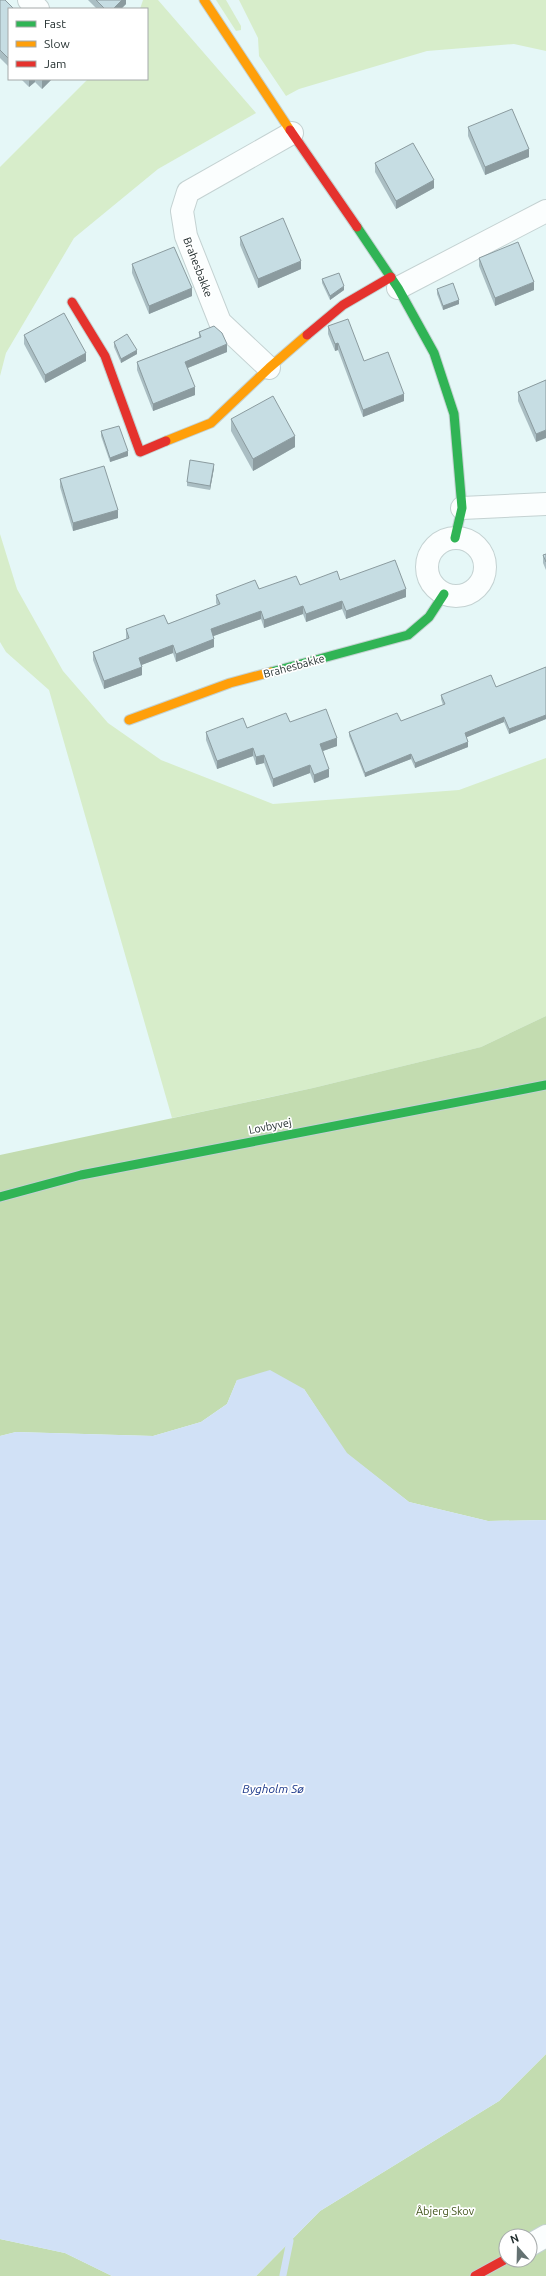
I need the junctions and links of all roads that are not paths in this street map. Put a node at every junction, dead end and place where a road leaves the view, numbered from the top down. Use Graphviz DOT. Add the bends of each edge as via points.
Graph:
graph roads {
  1 [pos="29,0"];
  2 [pos="204,0"];
  3 [pos="37,8"];
  4 [pos="292,133"];
  5 [pos="546,212"];
  6 [pos="395,283"];
  7 [pos="72,302"];
  8 [pos="269,368"];
  9 [pos="546,504"];
  10 [pos="462,508"];
  11 [pos="455,538"];
  12 [pos="444,594"];
  13 [pos="129,720"];
  14 [pos="546,1085"];
  15 [pos="0,1197"];
  16 [pos="498,2263"];
  17 [pos="475,2276"];
  1 -- 3 [label="street"];
  2 -- 4 [label="street"];
  4 -- 6 [label="street"];
  4 -- 8 [label="street, Brahesbakke" via="188,192 182,211 186,236 220,322"];
  5 -- 6 [label="street"];
  6 -- 8 [label="street" via="343,305"];
  6 -- 10 [label="street" via="434,353 454,414"];
  7 -- 8 [label="street" via="105,356 140,452 211,423"];
  9 -- 10 [label="street"];
  10 -- 11 [label="street"];
  11 -- 12 [label="street" via="435,547 429,556 429,578"];
  11 -- 12 [label="street" via="476,545 485,565 484,576 479,585 468,594"];
  12 -- 13 [label="street, Brahesbakke" via="434,613 422,626 408,635 230,683"];
  14 -- 15 [label="street, Lovbyvej" via="81,1174"];
  16 -- 17 [label="street"];
}
